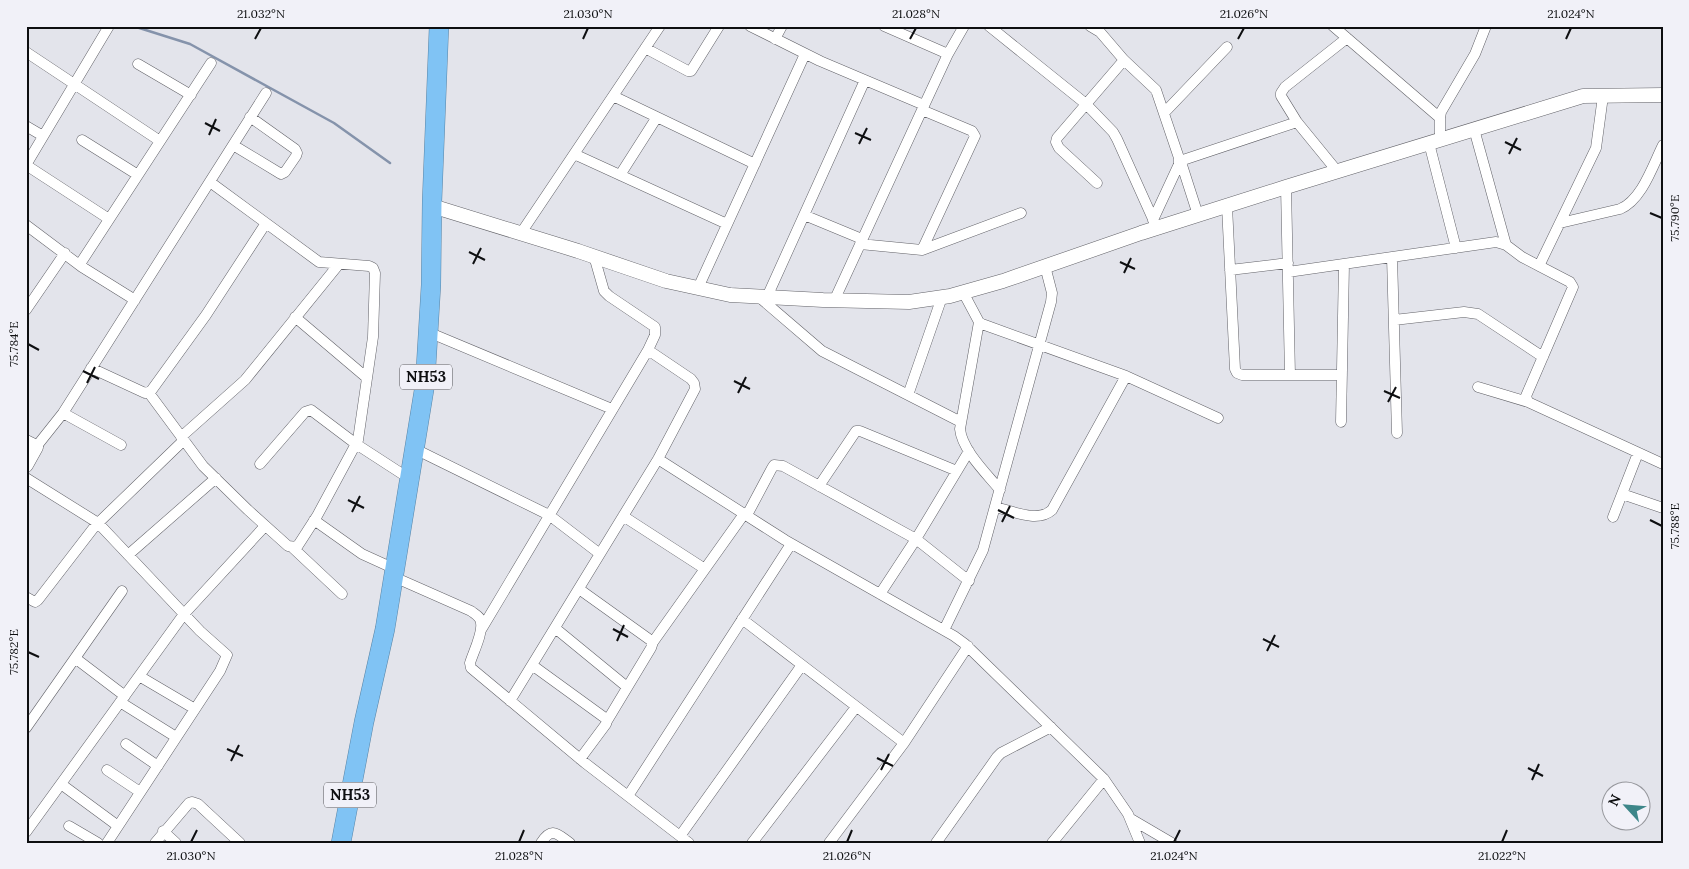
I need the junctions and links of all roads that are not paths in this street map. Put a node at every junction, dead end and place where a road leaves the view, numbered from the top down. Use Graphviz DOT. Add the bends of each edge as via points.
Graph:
graph roads {
  1 [pos="108,26"];
  2 [pos="439,26"];
  3 [pos="660,26"];
  4 [pos="719,26"];
  5 [pos="750,26"];
  6 [pos="782,26"];
  7 [pos="884,26"];
  8 [pos="964,26"];
  9 [pos="989,26"];
  10 [pos="1333,26"];
  11 [pos="1486,26"];
  12 [pos="1093,27"];
  13 [pos="1347,38"];
  14 [pos="775,39"];
  15 [pos="1227,47"];
  16 [pos="645,48"];
  17 [pos="26,52"];
  18 [pos="805,54"];
  19 [pos="948,54"];
  20 [pos="1124,60"];
  21 [pos="211,63"];
  22 [pos="138,64"];
  23 [pos="865,80"];
  24 [pos="74,84"];
  25 [pos="266,93"];
  26 [pos="191,95"];
  27 [pos="1663,95"];
  28 [pos="614,96"];
  29 [pos="1603,96"];
  30 [pos="1086,104"];
  31 [pos="923,107"];
  32 [pos="1164,113"];
  33 [pos="250,117"];
  34 [pos="658,117"];
  35 [pos="1440,118"];
  36 [pos="1297,122"];
  37 [pos="26,126"];
  38 [pos="1474,129"];
  39 [pos="43,136"];
  40 [pos="82,140"];
  41 [pos="160,141"];
  42 [pos="1435,141"];
  43 [pos="233,145"];
  44 [pos="1663,145"];
  45 [pos="574,154"];
  46 [pos="1180,160"];
  47 [pos="755,164"];
  48 [pos="26,165"];
  49 [pos="1337,171"];
  50 [pos="138,175"];
  51 [pos="620,175"];
  52 [pos="210,182"];
  53 [pos="1097,183"];
  54 [pos="1286,187"];
  55 [pos="432,206"];
  56 [pos="1227,206"];
  57 [pos="1021,213"];
  58 [pos="804,215"];
  59 [pos="1198,215"];
  60 [pos="109,219"];
  61 [pos="266,223"];
  62 [pos="1560,223"];
  63 [pos="727,224"];
  64 [pos="1155,224"];
  65 [pos="26,225"];
  66 [pos="521,233"];
  67 [pos="861,242"];
  68 [pos="1506,245"];
  69 [pos="1456,248"];
  70 [pos="922,250"];
  71 [pos="65,253"];
  72 [pos="594,256"];
  73 [pos="1392,257"];
  74 [pos="80,264"];
  75 [pos="339,264"];
  76 [pos="1344,264"];
  77 [pos="1045,266"];
  78 [pos="1539,266"];
  79 [pos="1288,267"];
  80 [pos="1230,270"];
  81 [pos="698,288"];
  82 [pos="963,292"];
  83 [pos="763,297"];
  84 [pos="942,297"];
  85 [pos="135,300"];
  86 [pos="834,301"];
  87 [pos="26,310"];
  88 [pos="295,318"];
  89 [pos="1394,320"];
  90 [pos="979,322"];
  91 [pos="428,332"];
  92 [pos="1040,345"];
  93 [pos="648,350"];
  94 [pos="1543,357"];
  95 [pos="91,368"];
  96 [pos="1290,375"];
  97 [pos="1342,375"];
  98 [pos="1126,376"];
  99 [pos="367,378"];
  100 [pos="1478,387"];
  101 [pos="149,393"];
  102 [pos="908,395"];
  103 [pos="1528,402"];
  104 [pos="612,409"];
  105 [pos="63,413"];
  106 [pos="1218,418"];
  107 [pos="962,422"];
  108 [pos="1341,422"];
  109 [pos="1397,433"];
  110 [pos="182,438"];
  111 [pos="356,444"];
  112 [pos="121,445"];
  113 [pos="415,449"];
  114 [pos="969,451"];
  115 [pos="30,452"];
  116 [pos="1638,453"];
  117 [pos="658,459"];
  118 [pos="260,464"];
  119 [pos="1663,464"];
  120 [pos="957,471"];
  121 [pos="26,478"];
  122 [pos="216,478"];
  123 [pos="410,479"];
  124 [pos="819,486"];
  125 [pos="1000,490"];
  126 [pos="1622,494"];
  127 [pos="995,507"];
  128 [pos="1663,508"];
  129 [pos="549,515"];
  130 [pos="745,515"];
  131 [pos="623,516"];
  132 [pos="1613,517"];
  133 [pos="314,520"];
  134 [pos="96,524"];
  135 [pos="265,526"];
  136 [pos="916,539"];
  137 [pos="791,544"];
  138 [pos="293,548"];
  139 [pos="600,554"];
  140 [pos="128,555"];
  141 [pos="704,569"];
  142 [pos="394,573"];
  143 [pos="969,581"];
  144 [pos="579,589"];
  145 [pos="122,591"];
  146 [pos="342,594"];
  147 [pos="880,594"];
  148 [pos="26,597"];
  149 [pos="182,617"];
  150 [pos="742,619"];
  151 [pos="555,628"];
  152 [pos="481,630"];
  153 [pos="944,630"];
  154 [pos="653,642"];
  155 [pos="968,646"];
  156 [pos="75,658"];
  157 [pos="532,665"];
  158 [pos="802,665"];
  159 [pos="139,676"];
  160 [pos="627,687"];
  161 [pos="122,699"];
  162 [pos="510,701"];
  163 [pos="856,706"];
  164 [pos="195,709"];
  165 [pos="607,721"];
  166 [pos="1051,727"];
  167 [pos="26,728"];
  168 [pos="176,737"];
  169 [pos="904,743"];
  170 [pos="126,744"];
  171 [pos="580,759"];
  172 [pos="158,766"];
  173 [pos="107,770"];
  174 [pos="1104,779"];
  175 [pos="60,784"];
  176 [pos="140,792"];
  177 [pos="628,796"];
  178 [pos="1131,819"];
  179 [pos="69,826"];
  180 [pos="118,826"];
  181 [pos="163,831"];
  182 [pos="26,832"];
  183 [pos="680,836"];
  184 [pos="238,842"];
  185 [pos="1139,842"];
  186 [pos="98,843"];
  187 [pos="107,843"];
  188 [pos="155,843"];
  189 [pos="176,843"];
  190 [pos="341,843"];
  191 [pos="541,843"];
  192 [pos="570,843"];
  193 [pos="689,843"];
  194 [pos="752,843"];
  195 [pos="829,843"];
  196 [pos="936,843"];
  197 [pos="1052,843"];
  198 [pos="1172,843"];
  1 -- 24 [label="street"];
  2 -- 55 [label="highway, NH53"];
  3 -- 16 [label="street"];
  4 -- 16 [label="street" via="691,71"];
  5 -- 14 [label="street"];
  6 -- 14 [label="street"];
  7 -- 19 [label="street"];
  8 -- 19 [label="street"];
  9 -- 30 [label="street"];
  10 -- 13 [label="street"];
  11 -- 35 [label="street" via="1475,54"];
  12 -- 20 [label="street"];
  13 -- 35 [label="street"];
  13 -- 36 [label="street" via="1283,90 1282,96"];
  14 -- 18 [label="street"];
  15 -- 32 [label="street"];
  16 -- 28 [label="street"];
  17 -- 24 [label="street"];
  18 -- 23 [label="street"];
  18 -- 47 [label="street"];
  19 -- 31 [label="street"];
  20 -- 30 [label="street"];
  20 -- 32 [label="street" via="1153,86"];
  21 -- 26 [label="street"];
  22 -- 26 [label="street"];
  23 -- 31 [label="street"];
  23 -- 58 [label="street"];
  24 -- 39 [label="street"];
  24 -- 41 [label="street"];
  25 -- 33 [label="street"];
  26 -- 41 [label="street"];
  27 -- 29 [label="street"];
  28 -- 34 [label="street"];
  28 -- 45 [label="street"];
  29 -- 38 [label="street" via="1583,96"];
  29 -- 62 [label="street" via="1596,148"];
  30 -- 53 [label="street" via="1056,142"];
  30 -- 64 [label="street" via="1113,132"];
  31 -- 67 [label="street"];
  31 -- 70 [label="street" via="972,131 975,139"];
  32 -- 46 [label="street"];
  33 -- 43 [label="street"];
  33 -- 43 [label="street" via="294,149 296,156 280,174"];
  34 -- 47 [label="street"];
  34 -- 51 [label="street"];
  35 -- 42 [label="street"];
  36 -- 46 [label="street"];
  36 -- 49 [label="street"];
  37 -- 39 [label="street"];
  38 -- 42 [label="street"];
  38 -- 68 [label="street"];
  39 -- 48 [label="street"];
  40 -- 50 [label="street"];
  41 -- 50 [label="street"];
  42 -- 49 [label="street"];
  42 -- 69 [label="street"];
  43 -- 52 [label="street"];
  44 -- 62 [label="street" via="1637,197 1627,207"];
  45 -- 51 [label="street"];
  45 -- 66 [label="street"];
  46 -- 59 [label="street"];
  46 -- 64 [label="street"];
  47 -- 63 [label="street"];
  48 -- 60 [label="street"];
  49 -- 54 [label="street"];
  50 -- 60 [label="street"];
  51 -- 63 [label="street"];
  52 -- 61 [label="street"];
  52 -- 85 [label="street"];
  54 -- 56 [label="street"];
  54 -- 79 [label="street"];
  55 -- 66 [label="street"];
  55 -- 91 [label="highway, NH53"];
  56 -- 59 [label="street"];
  56 -- 80 [label="street"];
  57 -- 70 [label="street"];
  58 -- 67 [label="street"];
  58 -- 83 [label="street"];
  59 -- 64 [label="street"];
  60 -- 74 [label="street"];
  61 -- 75 [label="street" via="319,262"];
  61 -- 101 [label="street" via="206,315"];
  62 -- 78 [label="street"];
  63 -- 81 [label="street"];
  64 -- 77 [label="street"];
  65 -- 71 [label="street"];
  66 -- 72 [label="street"];
  67 -- 70 [label="street"];
  67 -- 86 [label="street"];
  68 -- 69 [label="street" via="1496,242"];
  68 -- 78 [label="street"];
  69 -- 73 [label="street"];
  71 -- 74 [label="street"];
  71 -- 87 [label="street"];
  72 -- 81 [label="street" via="666,281"];
  72 -- 93 [label="street" via="604,291 655,327 656,335"];
  73 -- 76 [label="street"];
  73 -- 89 [label="street"];
  74 -- 85 [label="street"];
  75 -- 88 [label="street"];
  75 -- 99 [label="street" via="371,266 376,273"];
  76 -- 79 [label="street"];
  76 -- 97 [label="street"];
  77 -- 82 [label="street"];
  77 -- 92 [label="street" via="1052,298"];
  78 -- 94 [label="street" via="1570,282 1573,287"];
  79 -- 80 [label="street"];
  79 -- 96 [label="street"];
  80 -- 96 [label="street" via="1237,373"];
  81 -- 83 [label="street" via="730,295"];
  82 -- 84 [label="street"];
  82 -- 90 [label="street"];
  83 -- 86 [label="street"];
  83 -- 102 [label="street" via="822,351"];
  84 -- 86 [label="street" via="909,302"];
  84 -- 102 [label="street"];
  85 -- 95 [label="street"];
  88 -- 99 [label="street"];
  88 -- 110 [label="street" via="240,385"];
  89 -- 94 [label="street" via="1464,312 1478,314"];
  89 -- 109 [label="street"];
  90 -- 92 [label="street"];
  90 -- 107 [label="street"];
  91 -- 104 [label="street"];
  91 -- 113 [label="highway, NH53" via="426,384"];
  92 -- 98 [label="street"];
  92 -- 125 [label="street"];
  93 -- 104 [label="street"];
  93 -- 117 [label="street" via="691,379 695,386"];
  94 -- 103 [label="street" via="1526,396"];
  95 -- 101 [label="street"];
  95 -- 105 [label="street"];
  96 -- 97 [label="street"];
  97 -- 108 [label="street"];
  98 -- 106 [label="street"];
  98 -- 127 [label="street" via="1052,510 1032,516"];
  99 -- 111 [label="street"];
  100 -- 103 [label="street"];
  101 -- 110 [label="street"];
  102 -- 107 [label="street"];
  103 -- 116 [label="street"];
  104 -- 129 [label="street"];
  105 -- 112 [label="street"];
  105 -- 115 [label="street"];
  107 -- 114 [label="street" via="961,435"];
  110 -- 122 [label="street"];
  110 -- 134 [label="street"];
  111 -- 118 [label="street" via="308,410"];
  111 -- 123 [label="street"];
  111 -- 133 [label="street"];
  113 -- 123 [label="highway, NH53"];
  113 -- 129 [label="street"];
  114 -- 120 [label="street"];
  114 -- 125 [label="street"];
  116 -- 119 [label="street"];
  116 -- 126 [label="street"];
  117 -- 130 [label="street"];
  117 -- 131 [label="street"];
  120 -- 124 [label="street" via="856,431"];
  120 -- 136 [label="street"];
  121 -- 134 [label="street"];
  122 -- 135 [label="street"];
  122 -- 140 [label="street"];
  123 -- 142 [label="highway, NH53"];
  124 -- 130 [label="street" via="783,466 774,465"];
  124 -- 136 [label="street"];
  125 -- 127 [label="street"];
  126 -- 128 [label="street"];
  126 -- 132 [label="street"];
  127 -- 143 [label="street" via="983,550"];
  129 -- 139 [label="street"];
  129 -- 152 [label="street"];
  130 -- 137 [label="street"];
  130 -- 141 [label="street"];
  131 -- 139 [label="street"];
  131 -- 141 [label="street"];
  133 -- 138 [label="street" via="297,547"];
  133 -- 142 [label="street"];
  134 -- 140 [label="street"];
  134 -- 148 [label="street" via="38,600 35,602"];
  135 -- 138 [label="street"];
  135 -- 149 [label="street"];
  136 -- 143 [label="street"];
  136 -- 147 [label="street"];
  137 -- 147 [label="street"];
  137 -- 150 [label="street"];
  138 -- 146 [label="street"];
  139 -- 144 [label="street"];
  140 -- 149 [label="street"];
  141 -- 154 [label="street"];
  142 -- 152 [label="street" via="471,611 482,623"];
  142 -- 190 [label="highway, NH53"];
  143 -- 153 [label="street"];
  144 -- 151 [label="street"];
  144 -- 154 [label="street"];
  145 -- 156 [label="street"];
  147 -- 153 [label="street"];
  149 -- 159 [label="street"];
  149 -- 164 [label="street" via="227,654 227,659"];
  150 -- 158 [label="street"];
  150 -- 177 [label="street"];
  151 -- 157 [label="street"];
  151 -- 160 [label="street"];
  152 -- 162 [label="street" via="471,668"];
  153 -- 155 [label="street"];
  154 -- 160 [label="street"];
  155 -- 166 [label="street"];
  155 -- 169 [label="street"];
  156 -- 161 [label="street"];
  156 -- 167 [label="street"];
  157 -- 162 [label="street"];
  157 -- 165 [label="street"];
  158 -- 163 [label="street"];
  158 -- 183 [label="street"];
  159 -- 161 [label="street"];
  159 -- 164 [label="street"];
  160 -- 165 [label="street"];
  161 -- 168 [label="street"];
  161 -- 175 [label="street"];
  162 -- 171 [label="street"];
  163 -- 169 [label="street"];
  163 -- 194 [label="street"];
  164 -- 168 [label="street"];
  165 -- 171 [label="street"];
  166 -- 174 [label="street"];
  166 -- 196 [label="street" via="997,757"];
  168 -- 172 [label="street"];
  169 -- 195 [label="street"];
  170 -- 172 [label="street"];
  171 -- 177 [label="street"];
  172 -- 176 [label="street"];
  173 -- 176 [label="street"];
  174 -- 178 [label="street"];
  174 -- 197 [label="street"];
  175 -- 180 [label="street"];
  175 -- 182 [label="street"];
  176 -- 180 [label="street"];
  177 -- 183 [label="street"];
  178 -- 185 [label="street"];
  178 -- 198 [label="street"];
  179 -- 186 [label="street"];
  180 -- 187 [label="street"];
  181 -- 184 [label="street" via="192,802"];
  181 -- 188 [label="street"];
  181 -- 189 [label="street"];
  183 -- 193 [label="street"];
  191 -- 192 [label="street" via="552,832"];
}
